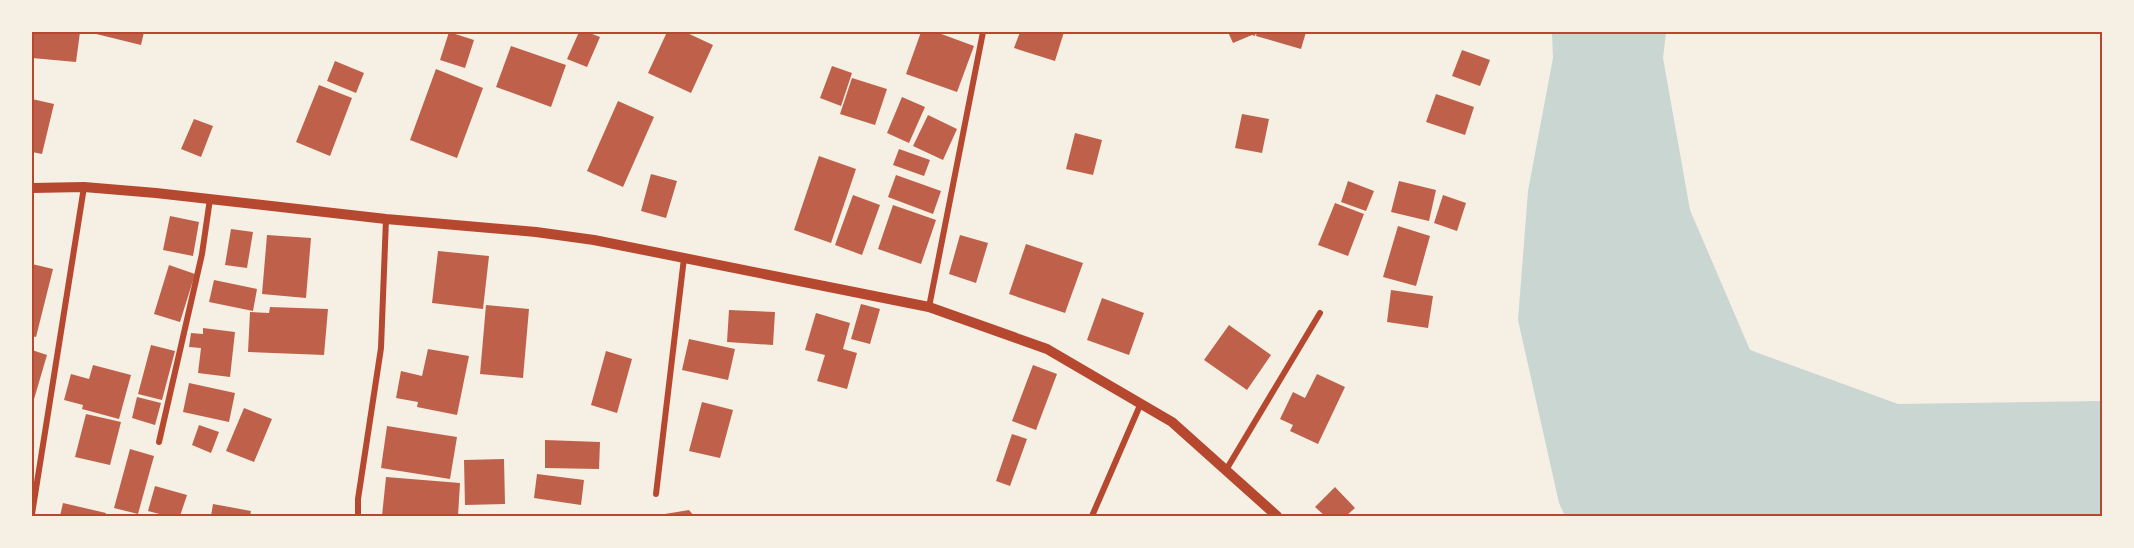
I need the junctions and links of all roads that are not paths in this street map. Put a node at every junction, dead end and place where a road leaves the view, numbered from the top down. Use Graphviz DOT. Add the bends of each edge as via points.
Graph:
graph roads {
  1 [pos="983,32"];
  2 [pos="84,187"];
  3 [pos="32,188"];
  4 [pos="210,199"];
  5 [pos="386,219"];
  6 [pos="684,257"];
  7 [pos="929,307"];
  8 [pos="1320,313"];
  9 [pos="1141,403"];
  10 [pos="159,442"];
  11 [pos="1226,470"];
  12 [pos="656,494"];
  13 [pos="32,514"];
  14 [pos="358,516"];
  15 [pos="1092,516"];
  16 [pos="1277,516"];
  1 -- 7 [label="street"];
  2 -- 3 [label="street"];
  2 -- 4 [label="street"];
  2 -- 13 [label="street"];
  4 -- 5 [label="street"];
  4 -- 10 [label="street" via="202,254"];
  5 -- 6 [label="street" via="548,233"];
  5 -- 14 [label="street" via="381,348"];
  6 -- 7 [label="street"];
  6 -- 12 [label="street"];
  7 -- 9 [label="street" via="1047,349"];
  8 -- 11 [label="street"];
  9 -- 11 [label="street" via="1172,422"];
  9 -- 15 [label="street"];
  11 -- 16 [label="street"];
}
